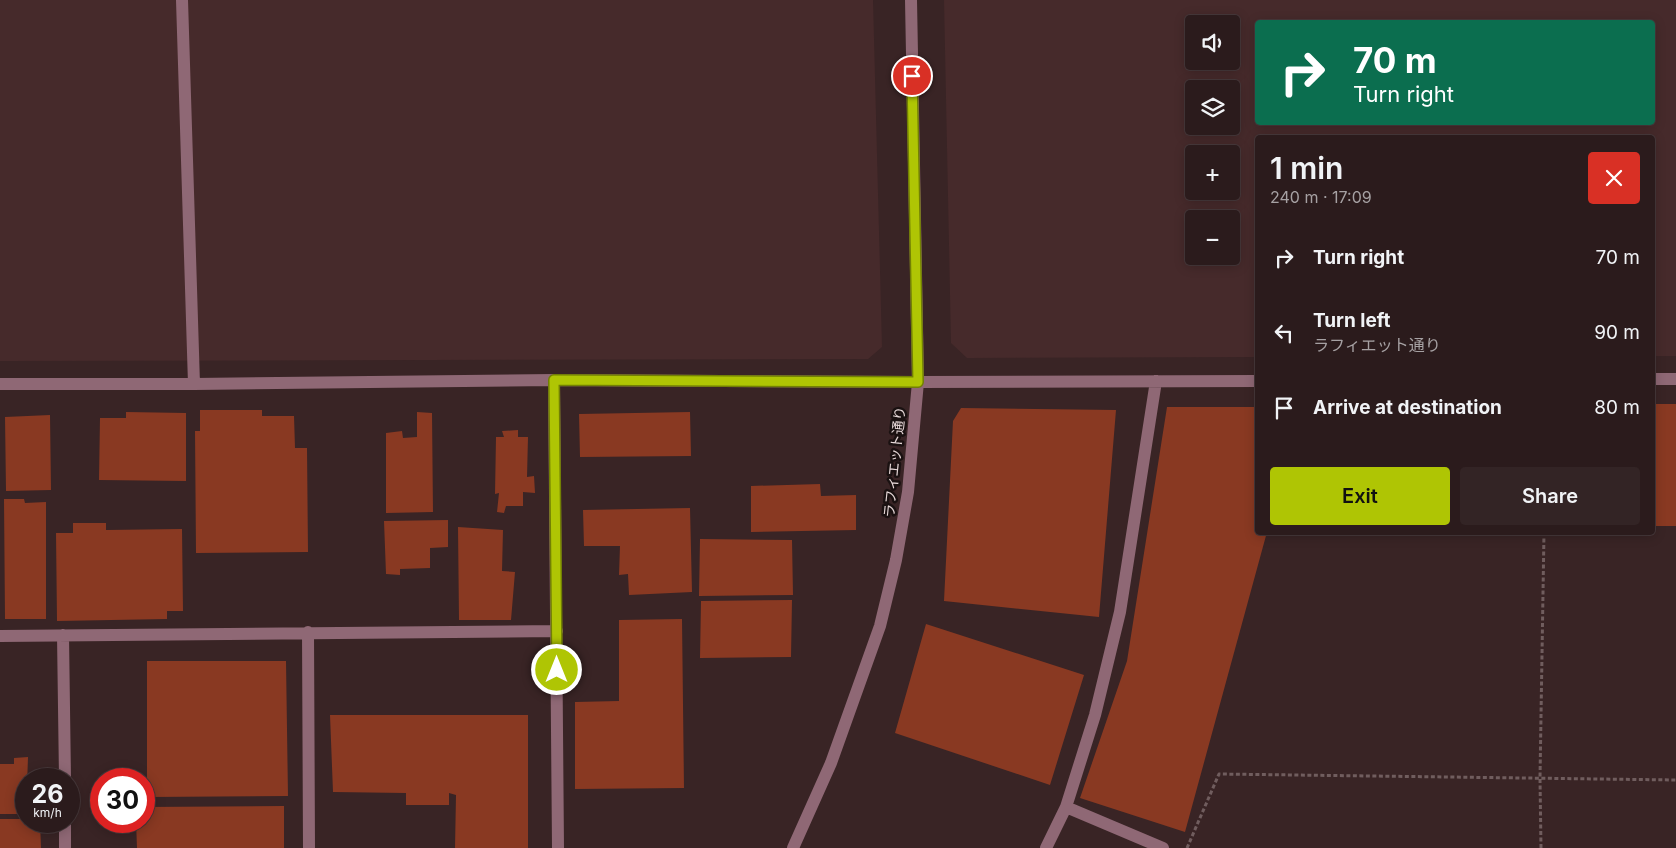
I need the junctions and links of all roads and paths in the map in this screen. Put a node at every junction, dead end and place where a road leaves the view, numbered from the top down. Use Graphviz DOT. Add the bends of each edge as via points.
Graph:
graph roads {
  1 [pos="182,0"];
  2 [pos="911,0"];
  3 [pos="1655,379"];
  4 [pos="1676,379"];
  5 [pos="554,380"];
  6 [pos="1255,380"];
  7 [pos="1156,381"];
  8 [pos="918,382"];
  9 [pos="0,384"];
  10 [pos="194,384"];
  11 [pos="1544,535"];
  12 [pos="557,631"];
  13 [pos="308,632"];
  14 [pos="63,635"];
  15 [pos="0,636"];
  16 [pos="65,768"];
  17 [pos="1540,778"];
  18 [pos="1676,780"];
  19 [pos="1066,807"];
  20 [pos="65,833"];
  21 [pos="65,848"];
  22 [pos="309,848"];
  23 [pos="558,848"];
  24 [pos="793,848"];
  25 [pos="1046,848"];
  26 [pos="1163,848"];
  27 [pos="1187,848"];
  28 [pos="1541,848"];
  1 -- 10 [label="street"];
  2 -- 8 [label="street, ラフィエット通り"];
  3 -- 4 [label="street"];
  5 -- 8 [label="street"];
  5 -- 10 [label="street"];
  5 -- 12 [label="street"];
  6 -- 7 [label="street"];
  7 -- 8 [label="street"];
  7 -- 19 [label="street" via="1120,612 1095,715"];
  8 -- 24 [label="street, ラフィエット通り" via="908,492 880,626 831,763"];
  9 -- 10 [label="street"];
  11 -- 17 [label="path"];
  12 -- 13 [label="street"];
  12 -- 23 [label="street"];
  13 -- 14 [label="street"];
  13 -- 22 [label="street"];
  14 -- 15 [label="street"];
  14 -- 16 [label="street"];
  17 -- 18 [label="path"];
  17 -- 27 [label="path" via="1219,774"];
  17 -- 28 [label="path"];
  19 -- 25 [label="street"];
  19 -- 26 [label="street"];
  20 -- 21 [label="street"];
}
